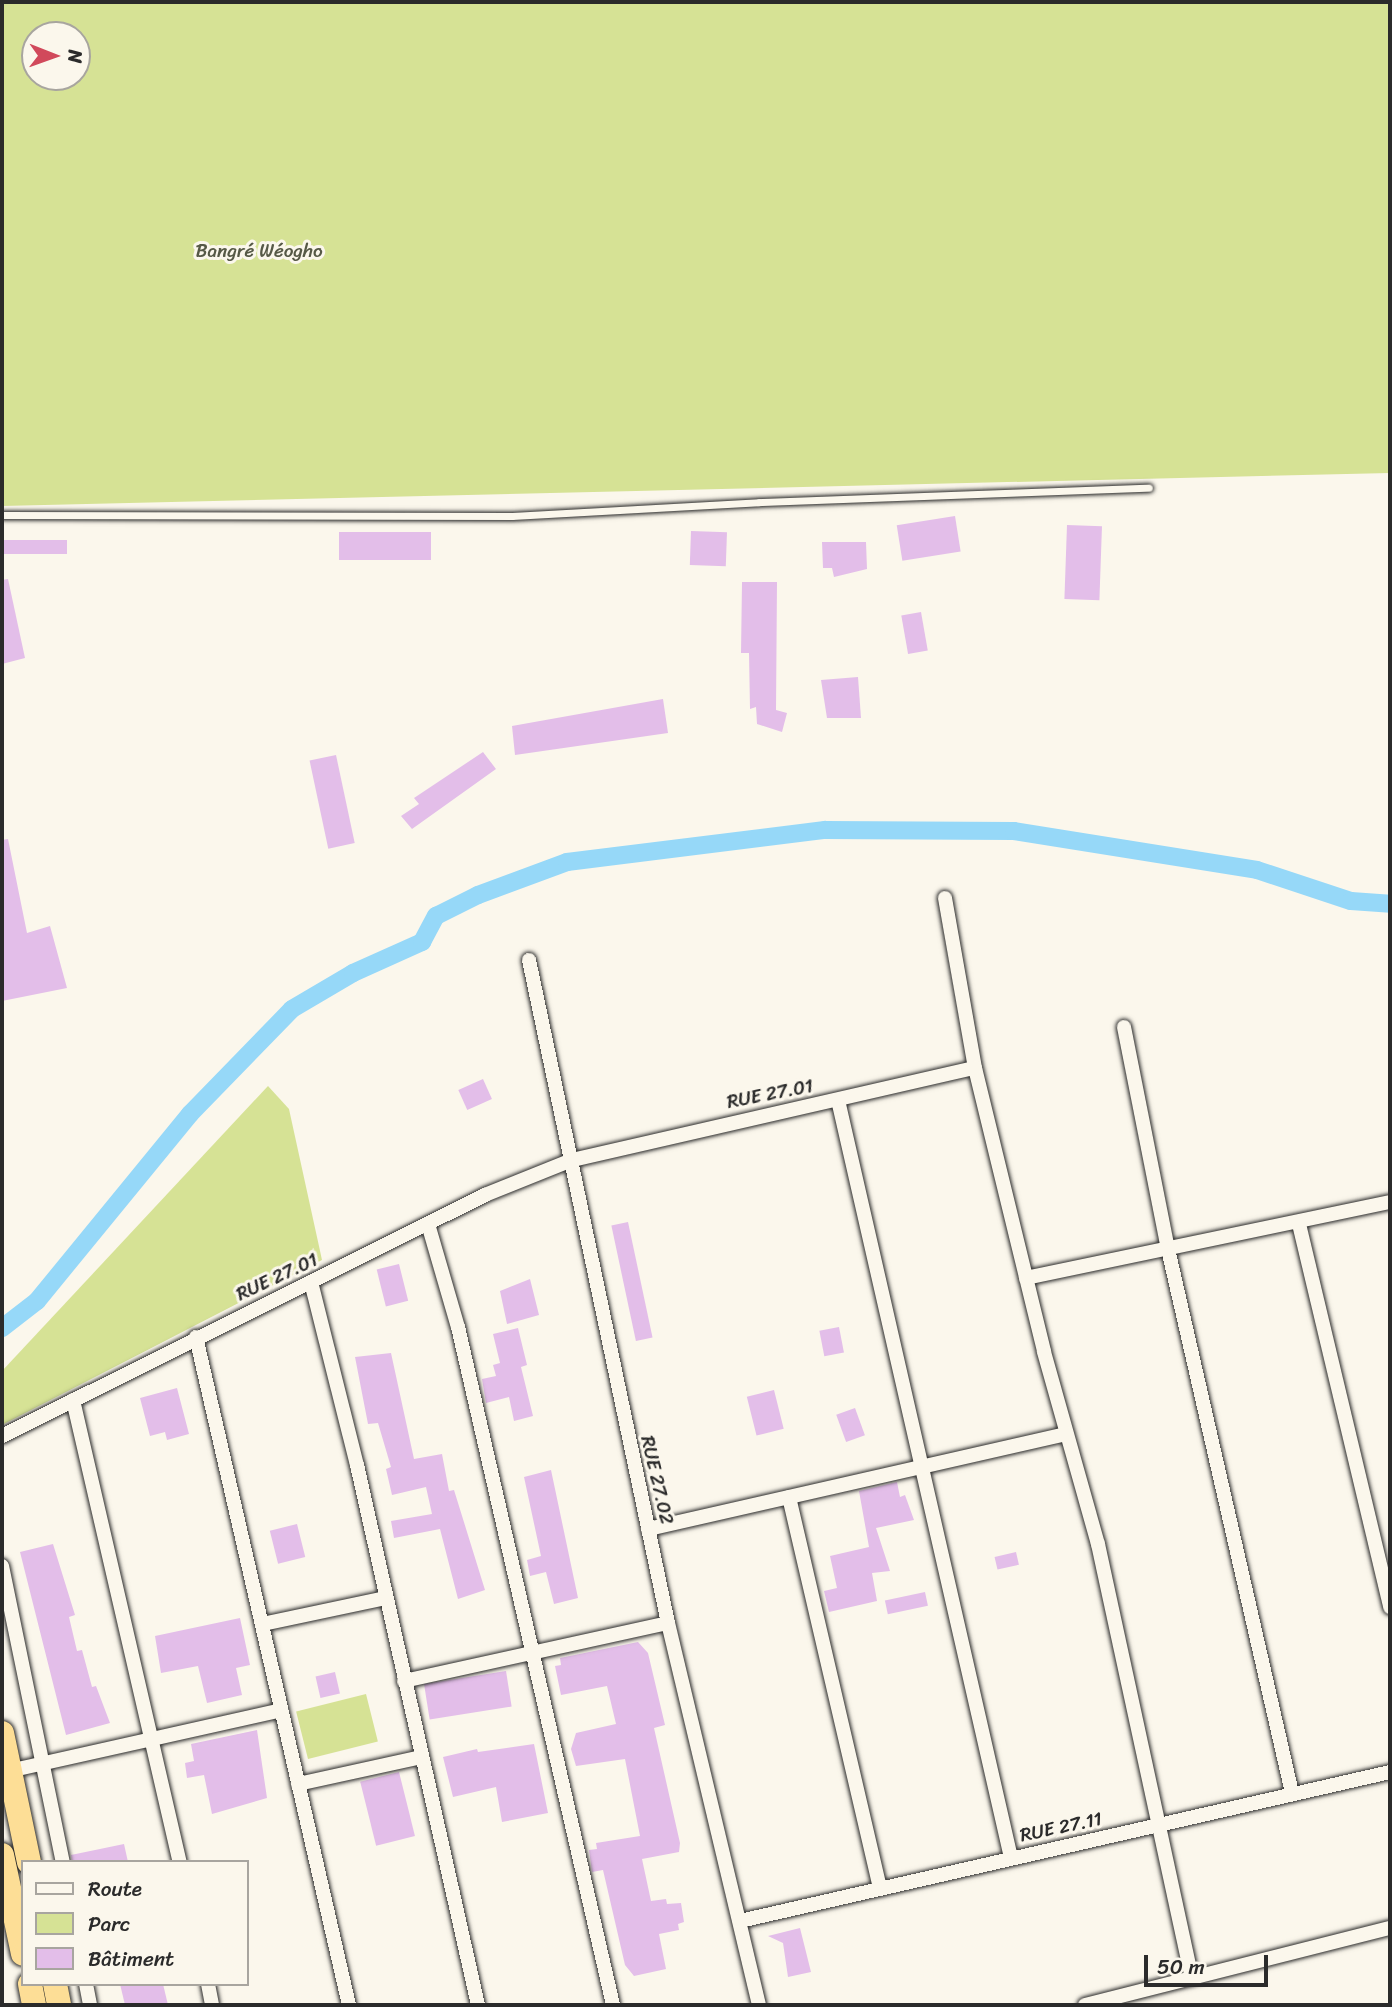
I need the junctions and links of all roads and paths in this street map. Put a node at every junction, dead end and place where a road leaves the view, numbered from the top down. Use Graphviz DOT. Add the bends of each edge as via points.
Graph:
graph roads {
  1 [pos="1149,488"];
  2 [pos="2,515"];
  3 [pos="945,898"];
  4 [pos="528,960"];
  5 [pos="1124,1027"];
  6 [pos="975,1068"];
  7 [pos="838,1100"];
  8 [pos="572,1160"];
  9 [pos="1390,1202"];
  10 [pos="428,1224"];
  11 [pos="1298,1224"];
  12 [pos="1168,1250"];
  13 [pos="1026,1278"];
  14 [pos="310,1282"];
  15 [pos="196,1337"];
  16 [pos="73,1400"];
  17 [pos="1066,1434"];
  18 [pos="2,1436"];
  19 [pos="919,1468"];
  20 [pos="789,1497"];
  21 [pos="648,1529"];
  22 [pos="2,1566"];
  23 [pos="385,1598"];
  24 [pos="1390,1607"];
  25 [pos="668,1623"];
  26 [pos="263,1624"];
  27 [pos="531,1652"];
  28 [pos="404,1681"];
  29 [pos="281,1710"];
  30 [pos="2,1733"];
  31 [pos="152,1738"];
  32 [pos="422,1757"];
  33 [pos="42,1764"];
  34 [pos="9,1771"];
  35 [pos="1390,1772"];
  36 [pos="298,1784"];
  37 [pos="1292,1793"];
  38 [pos="1158,1827"];
  39 [pos="2,1855"];
  40 [pos="1011,1858"];
  41 [pos="29,1860"];
  42 [pos="63,1860"];
  43 [pos="180,1860"];
  44 [pos="880,1888"];
  45 [pos="740,1921"];
  46 [pos="1390,1928"];
  47 [pos="21,1945"];
  48 [pos="1192,1978"];
  49 [pos="30,1986"];
  50 [pos="55,1986"];
  51 [pos="86,1986"];
  52 [pos="208,1986"];
  53 [pos="1115,2002"];
  54 [pos="34,2005"];
  55 [pos="59,2005"];
  56 [pos="90,2005"];
  57 [pos="212,2005"];
  58 [pos="349,2005"];
  59 [pos="478,2005"];
  60 [pos="613,2005"];
  61 [pos="759,2005"];
  62 [pos="1084,2005"];
  1 -- 2 [label="lane" via="512,516"];
  3 -- 6 [label="street"];
  4 -- 8 [label="street, RUE 27.02"];
  5 -- 12 [label="street"];
  6 -- 7 [label="street, RUE 27.01"];
  6 -- 13 [label="street"];
  7 -- 8 [label="street, RUE 27.01"];
  7 -- 19 [label="street"];
  8 -- 10 [label="street, RUE 27.01"];
  8 -- 21 [label="street, RUE 27.02"];
  9 -- 11 [label="street"];
  10 -- 14 [label="street, RUE 27.01"];
  10 -- 27 [label="street" via="458,1327"];
  11 -- 12 [label="street"];
  11 -- 24 [label="street"];
  12 -- 13 [label="street"];
  12 -- 37 [label="street"];
  13 -- 17 [label="street"];
  14 -- 15 [label="street, RUE 27.01"];
  14 -- 23 [label="street"];
  15 -- 16 [label="street, RUE 27.01"];
  15 -- 26 [label="street"];
  16 -- 18 [label="street, RUE 27.01"];
  16 -- 31 [label="street"];
  17 -- 19 [label="street"];
  17 -- 38 [label="street" via="1098,1544"];
  19 -- 20 [label="street"];
  19 -- 40 [label="street"];
  20 -- 21 [label="street"];
  20 -- 44 [label="street"];
  21 -- 25 [label="street, RUE 27.02"];
  22 -- 33 [label="street"];
  23 -- 26 [label="street"];
  23 -- 28 [label="street"];
  25 -- 27 [label="street"];
  25 -- 45 [label="street, RUE 27.02"];
  26 -- 29 [label="street"];
  27 -- 28 [label="street"];
  27 -- 60 [label="street"];
  28 -- 32 [label="street"];
  29 -- 31 [label="street"];
  29 -- 36 [label="street"];
  30 -- 34 [label="highway"];
  31 -- 33 [label="street"];
  31 -- 43 [label="street"];
  32 -- 36 [label="street"];
  32 -- 59 [label="street"];
  33 -- 34 [label="street"];
  33 -- 42 [label="street"];
  34 -- 41 [label="highway"];
  35 -- 37 [label="street, RUE 27.11"];
  36 -- 58 [label="street"];
  37 -- 38 [label="street, RUE 27.11"];
  38 -- 40 [label="street, RUE 27.11"];
  38 -- 48 [label="street"];
  39 -- 47 [label="highway"];
  40 -- 44 [label="street, RUE 27.11"];
  44 -- 45 [label="street, RUE 27.11"];
  45 -- 61 [label="street, RUE 27.02"];
  46 -- 48 [label="street"];
  48 -- 53 [label="street"];
  49 -- 54 [label="highway"];
  50 -- 55 [label="highway"];
  51 -- 56 [label="street"];
  52 -- 57 [label="street"];
  53 -- 62 [label="street"];
}
